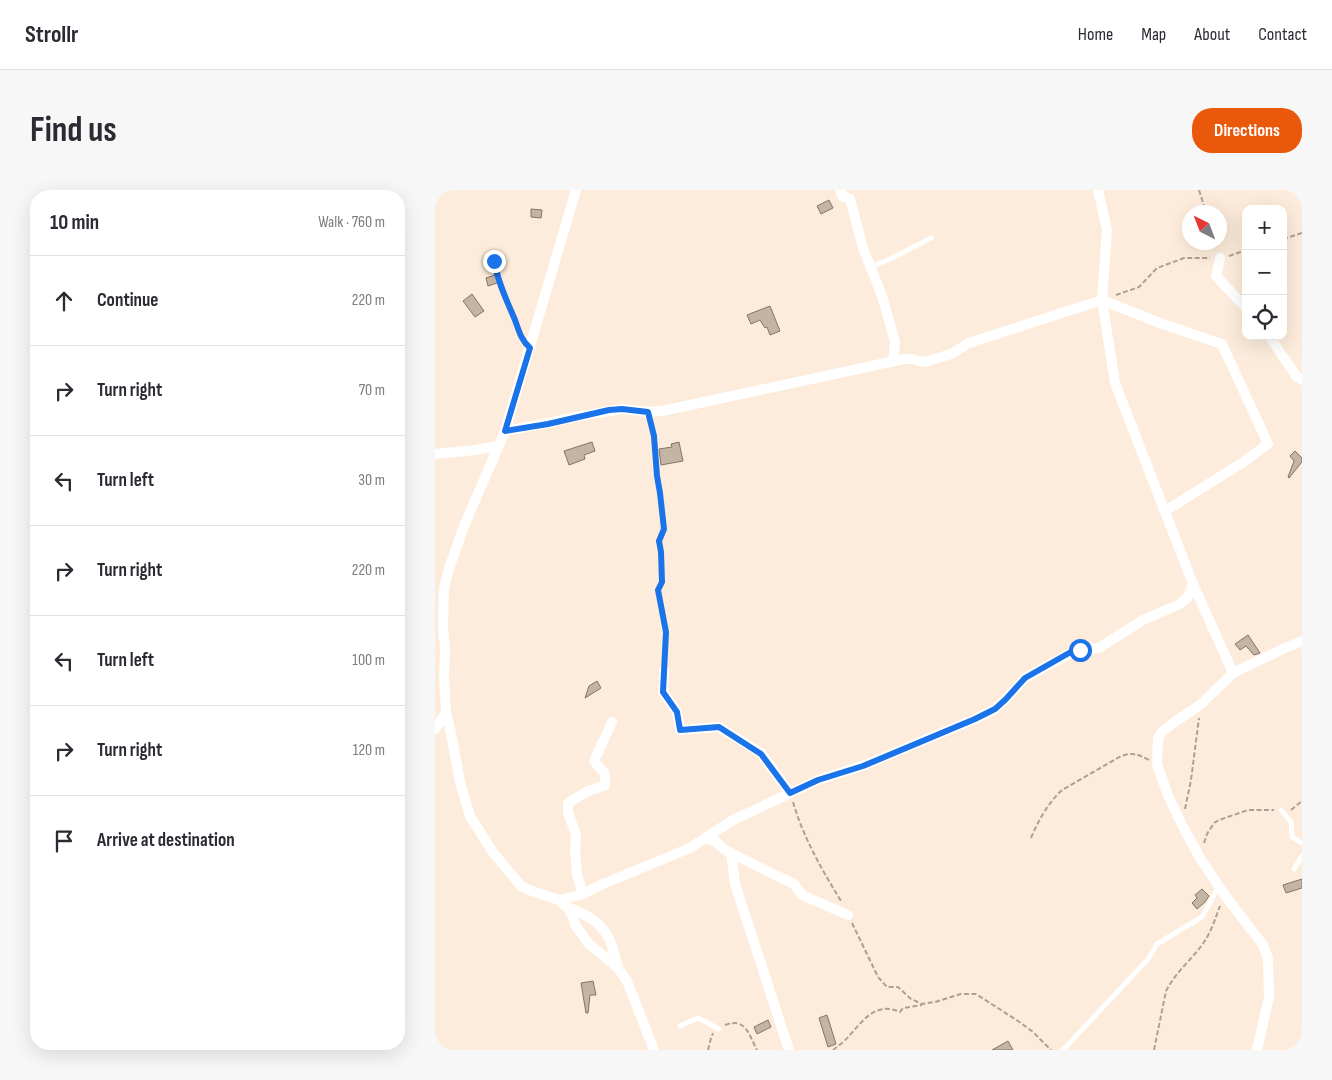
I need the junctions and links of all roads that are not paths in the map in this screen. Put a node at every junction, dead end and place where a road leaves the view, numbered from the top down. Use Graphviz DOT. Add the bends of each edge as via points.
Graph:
graph roads {
  1 [pos="576,190"];
  2 [pos="840,190"];
  3 [pos="1098,190"];
  4 [pos="931,238"];
  5 [pos="1220,258"];
  6 [pos="871,267"];
  7 [pos="1102,300"];
  8 [pos="1242,304"];
  9 [pos="1272,340"];
  10 [pos="893,361"];
  11 [pos="1302,380"];
  12 [pos="648,412"];
  13 [pos="505,431"];
  14 [pos="499,446"];
  15 [pos="435,454"];
  16 [pos="1165,510"];
  17 [pos="1193,584"];
  18 [pos="439,610"];
  19 [pos="1302,641"];
  20 [pos="664,671"];
  21 [pos="1233,673"];
  22 [pos="446,713"];
  23 [pos="612,722"];
  24 [pos="435,729"];
  25 [pos="790,793"];
  26 [pos="1281,810"];
  27 [pos="705,838"];
  28 [pos="1302,843"];
  29 [pos="731,853"];
  30 [pos="1302,856"];
  31 [pos="1294,869"];
  32 [pos="1221,890"];
  33 [pos="583,894"];
  34 [pos="559,900"];
  35 [pos="567,907"];
  36 [pos="848,915"];
  37 [pos="618,968"];
  38 [pos="680,1026"];
  39 [pos="719,1029"];
  40 [pos="654,1050"];
  41 [pos="789,1050"];
  42 [pos="1063,1050"];
  43 [pos="1257,1050"];
  1 -- 13 [label="street"];
  2 -- 6 [label="street" via="842,196 850,199"];
  3 -- 7 [label="street" via="1107,230"];
  4 -- 6 [label="lane"];
  5 -- 8 [label="street" via="1215,276"];
  6 -- 10 [label="street" via="895,342"];
  7 -- 10 [label="street" via="969,343 945,356 923,362 907,358"];
  7 -- 16 [label="street" via="1115,382"];
  7 -- 16 [label="street" via="1222,344 1268,444"];
  9 -- 11 [label="street"];
  10 -- 12 [label="street"];
  12 -- 13 [label="street" via="609,410"];
  12 -- 20 [label="lane" via="654,436 664,529 659,541 662,582 658,590 666,632"];
  13 -- 14 [label="street"];
  14 -- 15 [label="street"];
  14 -- 18 [label="street" via="464,526"];
  16 -- 17 [label="street"];
  17 -- 21 [label="street"];
  17 -- 25 [label="street" via="1187,598 1180,604 1143,620 1099,648 1074,651 1033,674 1021,681 995,709 863,766"];
  18 -- 22 [label="street"];
  19 -- 21 [label="street"];
  20 -- 25 [label="street" via="663,692 677,712 680,730 719,727 761,754"];
  21 -- 32 [label="street" via="1200,705 1161,732 1157,739 1157,764 1167,793 1200,858"];
  22 -- 24 [label="street"];
  22 -- 34 [label="street" via="469,816 521,886"];
  23 -- 33 [label="street" via="594,760 605,774 605,785 568,803 576,835 577,875"];
  25 -- 27 [label="street" via="733,820"];
  26 -- 28 [label="lane" via="1291,822 1292,837"];
  27 -- 29 [label="street"];
  27 -- 33 [label="street" via="683,851"];
  29 -- 36 [label="street" via="794,884 802,895"];
  29 -- 41 [label="street" via="735,884"];
  30 -- 31 [label="lane"];
  32 -- 42 [label="lane" via="1202,916 1157,944 1148,959"];
  32 -- 43 [label="street" via="1263,945 1268,958 1269,998"];
  33 -- 34 [label="street"];
  34 -- 35 [label="street"];
  35 -- 37 [label="street" via="588,943"];
  35 -- 37 [label="street" via="588,915 598,924 608,936"];
  37 -- 40 [label="street" via="627,981"];
  38 -- 39 [label="lane" via="698,1018"];
}
